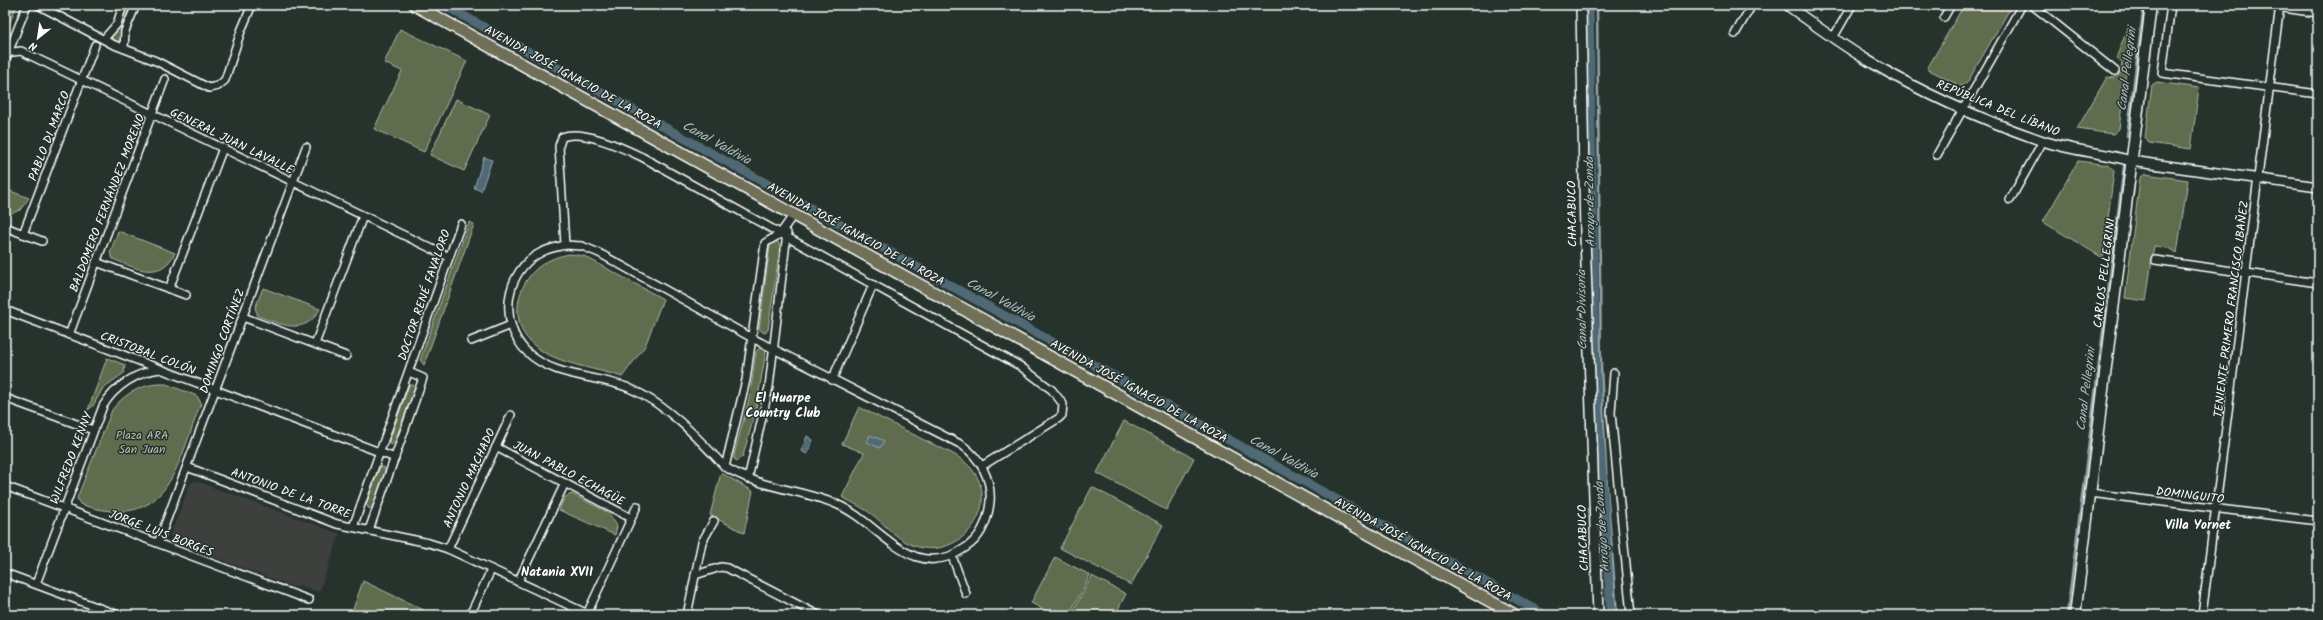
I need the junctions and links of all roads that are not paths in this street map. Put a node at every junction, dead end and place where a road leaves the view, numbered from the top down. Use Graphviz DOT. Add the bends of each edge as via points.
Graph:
graph roads {
  1 [pos="38,5"];
  2 [pos="123,5"];
  3 [pos="136,5"];
  4 [pos="252,5"];
  5 [pos="415,5"];
  6 [pos="1581,5"];
  7 [pos="1752,5"];
  8 [pos="1787,5"];
  9 [pos="1852,5"];
  10 [pos="1951,5"];
  11 [pos="2022,5"];
  12 [pos="2032,5"];
  13 [pos="2151,5"];
  14 [pos="2171,5"];
  15 [pos="2264,5"];
  16 [pos="2280,6"];
  17 [pos="26,8"];
  18 [pos="2318,13"];
  19 [pos="1944,17"];
  20 [pos="1735,34"];
  21 [pos="1833,38"];
  22 [pos="104,39"];
  23 [pos="95,45"];
  24 [pos="124,48"];
  25 [pos="6,56"];
  26 [pos="2115,71"];
  27 [pos="165,79"];
  28 [pos="82,80"];
  29 [pos="2270,88"];
  30 [pos="2318,94"];
  31 [pos="1963,109"];
  32 [pos="152,114"];
  33 [pos="2043,141"];
  34 [pos="306,146"];
  35 [pos="223,148"];
  36 [pos="1937,155"];
  37 [pos="2131,161"];
  38 [pos="2259,178"];
  39 [pos="293,182"];
  40 [pos="2318,187"];
  41 [pos="2010,200"];
  42 [pos="363,216"];
  43 [pos="792,219"];
  44 [pos="461,224"];
  45 [pos="5,227"];
  46 [pos="23,234"];
  47 [pos="783,235"];
  48 [pos="42,241"];
  49 [pos="565,245"];
  50 [pos="448,257"];
  51 [pos="2155,260"];
  52 [pos="96,262"];
  53 [pos="2247,273"];
  54 [pos="2318,283"];
  55 [pos="873,285"];
  56 [pos="169,289"];
  57 [pos="186,295"];
  58 [pos="5,310"];
  59 [pos="243,317"];
  60 [pos="511,325"];
  61 [pos="69,335"];
  62 [pos="752,338"];
  63 [pos="471,341"];
  64 [pos="315,344"];
  65 [pos="772,348"];
  66 [pos="346,356"];
  67 [pos="160,369"];
  68 [pos="409,372"];
  69 [pos="1614,373"];
  70 [pos="832,380"];
  71 [pos="215,390"];
  72 [pos="5,398"];
  73 [pos="511,416"];
  74 [pos="93,430"];
  75 [pos="496,447"];
  76 [pos="380,452"];
  77 [pos="394,458"];
  78 [pos="982,466"];
  79 [pos="187,467"];
  80 [pos="725,467"];
  81 [pos="748,479"];
  82 [pos="564,483"];
  83 [pos="5,486"];
  84 [pos="2090,493"];
  85 [pos="637,506"];
  86 [pos="64,508"];
  87 [pos="2216,509"];
  88 [pos="631,518"];
  89 [pos="714,521"];
  90 [pos="2318,521"];
  91 [pos="353,527"];
  92 [pos="369,530"];
  93 [pos="158,544"];
  94 [pos="448,549"];
  95 [pos="952,556"];
  96 [pos="491,570"];
  97 [pos="5,572"];
  98 [pos="695,575"];
  99 [pos="518,582"];
  100 [pos="36,584"];
  101 [pos="966,594"];
  102 [pos="310,600"];
  103 [pos="588,614"];
  104 [pos="118,615"];
  105 [pos="470,615"];
  106 [pos="687,615"];
  107 [pos="818,615"];
  108 [pos="1515,615"];
  109 [pos="1598,615"];
  110 [pos="1631,615"];
  111 [pos="2074,615"];
  112 [pos="2202,615"];
  1 -- 22 [label="street"];
  2 -- 22 [label="street" via="117,24"];
  3 -- 24 [label="street" via="126,27"];
  4 -- 24 [label="street" via="225,80 214,88 203,86 175,70"];
  5 -- 43 [label="main road, AVENIDA JOSÉ IGNACIO DE LA ROZA"];
  6 -- 109 [label="street, CHACABUCO" via="1585,260"];
  7 -- 20 [label="street"];
  8 -- 21 [label="street, REPÚBLICA DEL LÍBANO"];
  9 -- 21 [label="street"];
  10 -- 19 [label="street"];
  11 -- 31 [label="street"];
  12 -- 26 [label="street"];
  13 -- 37 [label="main road, CARLOS PELLEGRINI"];
  14 -- 29 [label="street" via="2162,73"];
  15 -- 16 [label="street"];
  16 -- 18 [label="street"];
  16 -- 29 [label="street, TENIENTE PRIMERO FRANCISCO IBAÑEZ"];
  17 -- 25 [label="street"];
  21 -- 31 [label="street, REPÚBLICA DEL LÍBANO" via="1909,84"];
  22 -- 24 [label="street"];
  23 -- 28 [label="street, PABLO DI MARCO"];
  25 -- 28 [label="street, GENERAL JUAN LAVALLE" via="22,51"];
  27 -- 32 [label="street, BALDOMERO FERNÁNDEZ MORENO"];
  28 -- 32 [label="street, GENERAL JUAN LAVALLE"];
  28 -- 46 [label="street, PABLO DI MARCO"];
  29 -- 30 [label="street"];
  29 -- 38 [label="street, TENIENTE PRIMERO FRANCISCO IBAÑEZ"];
  31 -- 33 [label="street, REPÚBLICA DEL LÍBANO"];
  31 -- 36 [label="street"];
  32 -- 35 [label="street, GENERAL JUAN LAVALLE"];
  32 -- 52 [label="street, BALDOMERO FERNÁNDEZ MORENO"];
  33 -- 37 [label="street, REPÚBLICA DEL LÍBANO" via="2065,148 2110,154"];
  33 -- 41 [label="street"];
  34 -- 39 [label="street, DOMINGO CORTÍNEZ"];
  35 -- 39 [label="street, GENERAL JUAN LAVALLE"];
  35 -- 56 [label="street"];
  37 -- 38 [label="street, REPÚBLICA DEL LÍBANO"];
  37 -- 84 [label="main road, CARLOS PELLEGRINI"];
  38 -- 40 [label="street, REPÚBLICA DEL LÍBANO"];
  38 -- 53 [label="street, TENIENTE PRIMERO FRANCISCO IBAÑEZ"];
  39 -- 42 [label="street, GENERAL JUAN LAVALLE"];
  39 -- 59 [label="street, DOMINGO CORTÍNEZ"];
  42 -- 50 [label="street, GENERAL JUAN LAVALLE"];
  42 -- 64 [label="street"];
  43 -- 47 [label="street"];
  43 -- 108 [label="main road, AVENIDA JOSÉ IGNACIO DE LA ROZA"];
  44 -- 50 [label="street, DOCTOR RENÉ FAVALORO"];
  45 -- 46 [label="street"];
  46 -- 48 [label="street"];
  47 -- 49 [label="street" via="629,150 572,135 562,137 559,146"];
  47 -- 55 [label="street"];
  47 -- 62 [label="street" via="765,243"];
  47 -- 65 [label="street"];
  49 -- 60 [label="street" via="541,252 522,268 512,286 508,304"];
  49 -- 62 [label="street" via="582,246 599,253"];
  50 -- 68 [label="street, DOCTOR RENÉ FAVALORO"];
  51 -- 53 [label="street"];
  52 -- 56 [label="street"];
  52 -- 61 [label="street, BALDOMERO FERNÁNDEZ MORENO"];
  53 -- 54 [label="street"];
  53 -- 87 [label="street, TENIENTE PRIMERO FRANCISCO IBAÑEZ"];
  55 -- 70 [label="street"];
  55 -- 78 [label="street" via="1020,366 1060,398 1063,410 1059,418"];
  56 -- 57 [label="street"];
  58 -- 61 [label="street, CRISTOBAL COLÓN"];
  59 -- 64 [label="street"];
  59 -- 71 [label="street, DOMINGO CORTÍNEZ"];
  60 -- 63 [label="street"];
  60 -- 80 [label="street" via="520,344 528,353 548,366 630,388 665,410 691,431"];
  61 -- 67 [label="street, CRISTOBAL COLÓN"];
  62 -- 65 [label="street"];
  62 -- 80 [label="street" via="744,391"];
  64 -- 66 [label="street"];
  65 -- 70 [label="street"];
  65 -- 81 [label="street" via="769,387"];
  67 -- 71 [label="street, CRISTOBAL COLÓN"];
  67 -- 74 [label="street, WILFREDO KENNY" via="136,376 114,391 103,406"];
  68 -- 76 [label="street, DOCTOR RENÉ FAVALORO"];
  68 -- 77 [label="street, DOCTOR RENÉ FAVALORO" via="423,378"];
  69 -- 110 [label="street" via="1611,413"];
  70 -- 78 [label="street" via="962,445 973,452"];
  71 -- 76 [label="street, CRISTOBAL COLÓN"];
  71 -- 79 [label="street, DOMINGO CORTÍNEZ"];
  72 -- 74 [label="street"];
  73 -- 75 [label="street, ANTONIO MACHADO"];
  74 -- 86 [label="street, WILFREDO KENNY"];
  75 -- 82 [label="street, JUAN PABLO ECHAGÜE"];
  75 -- 94 [label="street, ANTONIO MACHADO"];
  76 -- 77 [label="street, CRISTOBAL COLÓN"];
  76 -- 91 [label="street, DOCTOR RENÉ FAVALORO"];
  77 -- 92 [label="street, DOCTOR RENÉ FAVALORO"];
  78 -- 95 [label="street" via="990,488 988,516 976,538"];
  79 -- 91 [label="street, ANTONIO DE LA TORRE" via="337,524"];
  79 -- 93 [label="street, DOMINGO CORTÍNEZ"];
  80 -- 81 [label="street"];
  81 -- 95 [label="street" via="828,501 849,510 893,545 910,555 928,560"];
  82 -- 88 [label="street, JUAN PABLO ECHAGÜE"];
  82 -- 99 [label="street"];
  83 -- 86 [label="street, JORGE LUIS BORGES"];
  84 -- 87 [label="street, DOMINGUITO"];
  84 -- 111 [label="main road, CARLOS PELLEGRINI"];
  85 -- 88 [label="street"];
  86 -- 93 [label="street, JORGE LUIS BORGES"];
  86 -- 100 [label="street, WILFREDO KENNY"];
  87 -- 90 [label="street, DOMINGUITO"];
  87 -- 112 [label="street, TENIENTE PRIMERO FRANCISCO IBAÑEZ"];
  88 -- 103 [label="street"];
  89 -- 98 [label="street" via="702,542"];
  91 -- 92 [label="street, ANTONIO DE LA TORRE"];
  92 -- 94 [label="street, ANTONIO DE LA TORRE"];
  93 -- 102 [label="street, JORGE LUIS BORGES"];
  94 -- 96 [label="street, ANTONIO DE LA TORRE"];
  95 -- 101 [label="street"];
  96 -- 99 [label="street, ANTONIO DE LA TORRE"];
  96 -- 105 [label="street"];
  97 -- 100 [label="street"];
  98 -- 106 [label="street"];
  98 -- 107 [label="street" via="721,567 727,568"];
  99 -- 103 [label="street, ANTONIO DE LA TORRE"];
  100 -- 104 [label="street"];
}
